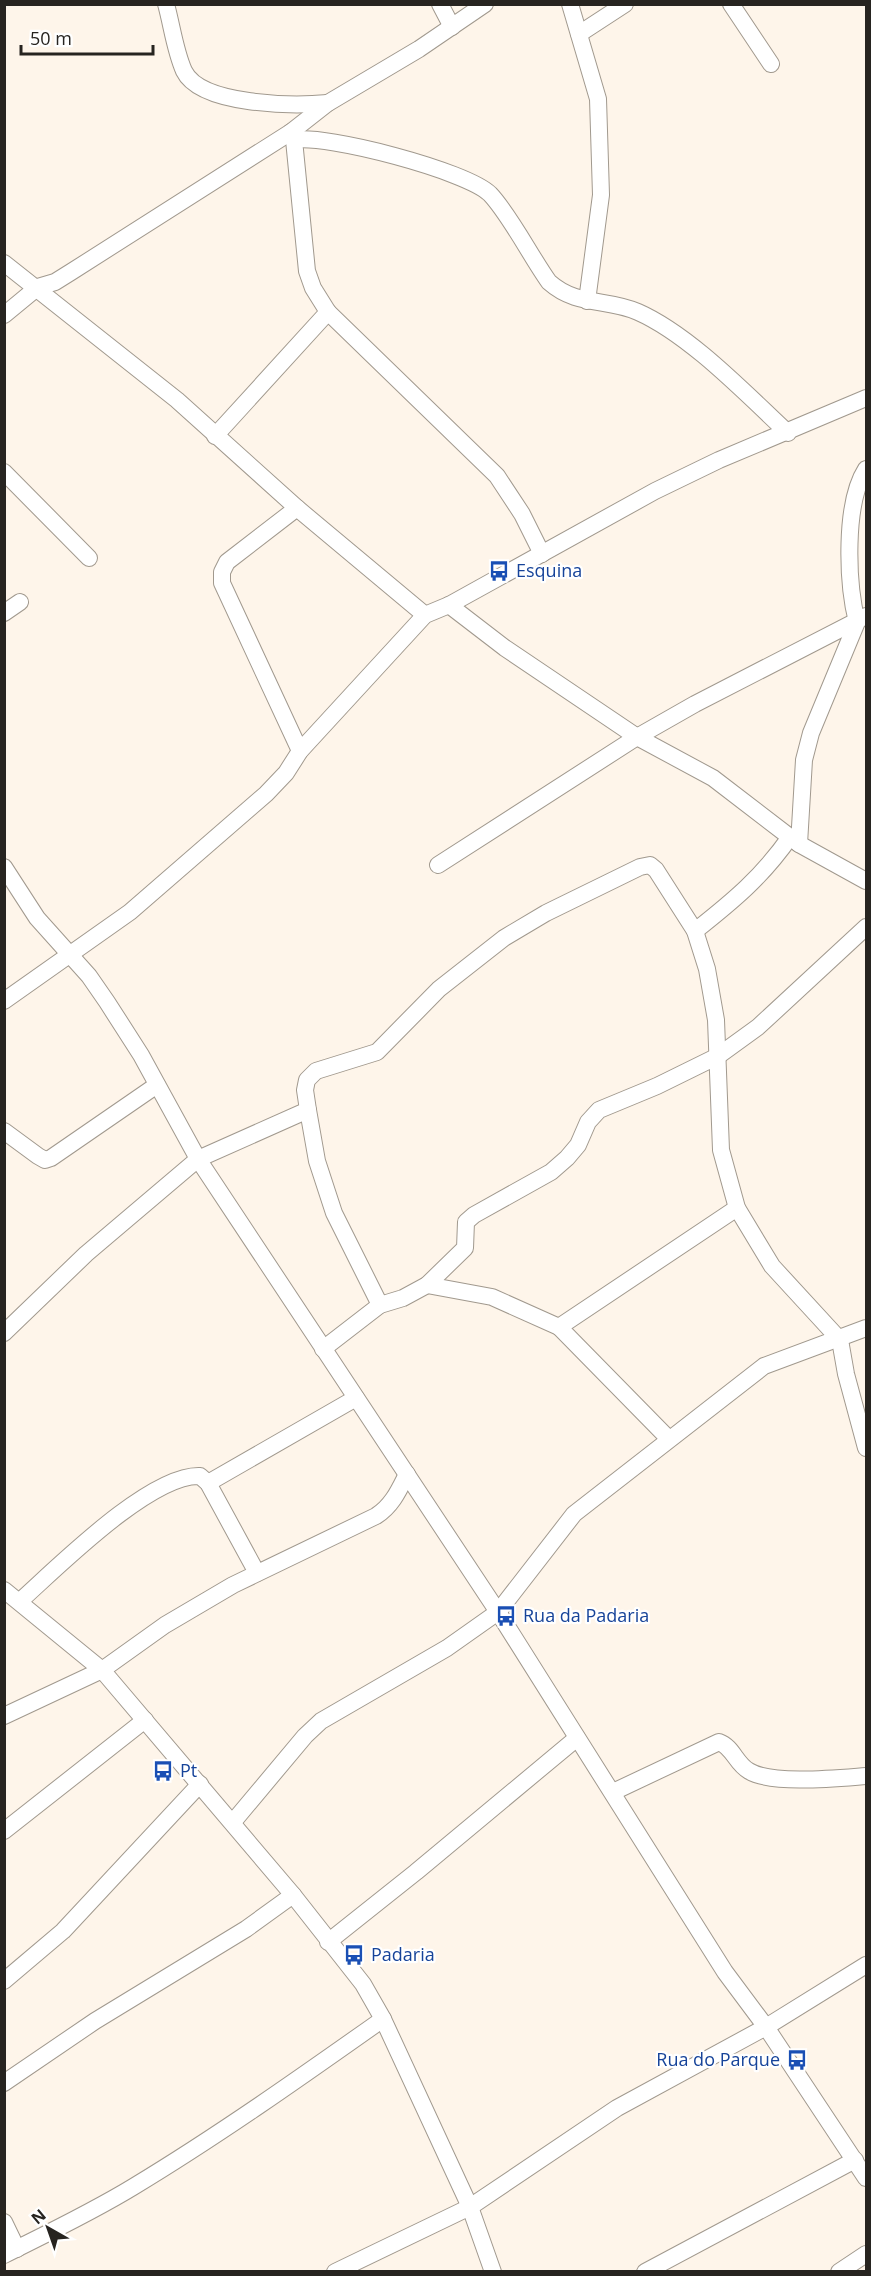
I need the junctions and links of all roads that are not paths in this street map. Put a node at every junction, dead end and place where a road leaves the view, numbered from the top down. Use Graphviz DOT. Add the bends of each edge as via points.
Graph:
graph roads {
  1 [pos="166,4"];
  2 [pos="440,4"];
  3 [pos="485,4"];
  4 [pos="570,4"];
  5 [pos="625,4"];
  6 [pos="731,4"];
  7 [pos="452,27"];
  8 [pos="579,34"];
  9 [pos="771,64"];
  10 [pos="328,103"];
  11 [pos="292,136"];
  12 [pos="4,263"];
  13 [pos="38,287"];
  14 [pos="587,301"];
  15 [pos="328,312"];
  16 [pos="4,315"];
  17 [pos="867,398"];
  18 [pos="788,433"];
  19 [pos="215,436"];
  20 [pos="867,469"];
  21 [pos="4,472"];
  22 [pos="297,508"];
  23 [pos="542,554"];
  24 [pos="89,558"];
  25 [pos="20,602"];
  26 [pos="449,605"];
  27 [pos="4,613"];
  28 [pos="425,615"];
  29 [pos="862,619"];
  30 [pos="638,737"];
  31 [pos="300,751"];
  32 [pos="795,841"];
  33 [pos="438,865"];
  34 [pos="4,867"];
  35 [pos="867,881"];
  36 [pos="867,927"];
  37 [pos="695,931"];
  38 [pos="69,957"];
  39 [pos="4,1001"];
  40 [pos="718,1056"];
  41 [pos="157,1085"];
  42 [pos="308,1110"];
  43 [pos="4,1131"];
  44 [pos="198,1159"];
  45 [pos="737,1208"];
  46 [pos="427,1285"];
  47 [pos="380,1305"];
  48 [pos="559,1327"];
  49 [pos="867,1328"];
  50 [pos="4,1333"];
  51 [pos="840,1340"];
  52 [pos="323,1349"];
  53 [pos="356,1398"];
  54 [pos="668,1438"];
  55 [pos="867,1448"];
  56 [pos="407,1474"];
  57 [pos="208,1483"];
  58 [pos="257,1572"];
  59 [pos="4,1590"];
  60 [pos="20,1601"];
  61 [pos="498,1612"];
  62 [pos="102,1670"];
  63 [pos="4,1716"];
  64 [pos="145,1720"];
  65 [pos="577,1738"];
  66 [pos="867,1776"];
  67 [pos="200,1784"];
  68 [pos="613,1792"];
  69 [pos="233,1822"];
  70 [pos="4,1831"];
  71 [pos="293,1894"];
  72 [pos="328,1942"];
  73 [pos="867,1965"];
  74 [pos="4,1981"];
  75 [pos="383,2019"];
  76 [pos="766,2027"];
  77 [pos="4,2083"];
  78 [pos="855,2160"];
  79 [pos="867,2178"];
  80 [pos="470,2207"];
  81 [pos="4,2222"];
  82 [pos="11,2252"];
  83 [pos="867,2254"];
  84 [pos="335,2271"];
  85 [pos="493,2271"];
  86 [pos="645,2271"];
  87 [pos="839,2271"];
  1 -- 10 [label="street" via="184,71 197,85 246,101 295,106"];
  2 -- 7 [label="street"];
  3 -- 7 [label="street"];
  4 -- 8 [label="street"];
  5 -- 8 [label="street"];
  6 -- 9 [label="street"];
  7 -- 10 [label="street"];
  8 -- 14 [label="street" via="598,99 601,185"];
  10 -- 11 [label="street"];
  11 -- 13 [label="street" via="55,282"];
  11 -- 14 [label="street" via="365,149 443,171 480,187 497,203 549,282 571,297"];
  11 -- 15 [label="street" via="307,271"];
  12 -- 13 [label="street"];
  13 -- 16 [label="street"];
  13 -- 19 [label="street" via="177,400"];
  14 -- 18 [label="street" via="621,306 655,321 693,349"];
  15 -- 19 [label="street"];
  15 -- 23 [label="street" via="497,476"];
  17 -- 18 [label="street"];
  18 -- 23 [label="street" via="655,491"];
  19 -- 22 [label="street"];
  20 -- 29 [label="street" via="856,495 849,553 853,606"];
  21 -- 24 [label="street"];
  22 -- 28 [label="street"];
  22 -- 31 [label="street" via="227,562 222,583"];
  23 -- 26 [label="street"];
  25 -- 27 [label="street"];
  26 -- 28 [label="street"];
  26 -- 30 [label="street" via="505,648"];
  28 -- 31 [label="street"];
  29 -- 30 [label="street" via="694,704"];
  29 -- 32 [label="street" via="811,733"];
  30 -- 32 [label="street" via="713,778"];
  30 -- 33 [label="street"];
  31 -- 38 [label="street" via="286,773 257,801 130,912"];
  32 -- 35 [label="street"];
  32 -- 37 [label="street" via="744,892"];
  34 -- 38 [label="street" via="37,918"];
  36 -- 40 [label="street" via="790,1000"];
  37 -- 40 [label="street" via="708,979"];
  37 -- 42 [label="street" via="656,870 650,865 640,867 504,938 440,990 377,1052 316,1071 307,1080"];
  38 -- 39 [label="street"];
  38 -- 41 [label="street" via="95,984"];
  40 -- 45 [label="street" via="721,1150"];
  40 -- 46 [label="street" via="599,1110 567,1158 551,1172 466,1222 465,1248"];
  41 -- 43 [label="street" via="45,1160"];
  41 -- 44 [label="street"];
  42 -- 44 [label="street"];
  42 -- 47 [label="street" via="316,1161 334,1213"];
  44 -- 50 [label="street" via="86,1254"];
  44 -- 52 [label="street"];
  45 -- 48 [label="street"];
  45 -- 51 [label="street" via="772,1266"];
  46 -- 47 [label="street"];
  46 -- 48 [label="street" via="492,1297"];
  47 -- 52 [label="street"];
  48 -- 54 [label="street"];
  49 -- 51 [label="street"];
  51 -- 54 [label="street" via="764,1366"];
  51 -- 55 [label="street"];
  52 -- 53 [label="street"];
  53 -- 56 [label="street"];
  53 -- 57 [label="street"];
  54 -- 61 [label="street" via="574,1514"];
  56 -- 58 [label="street" via="385,1510"];
  56 -- 61 [label="street"];
  57 -- 58 [label="street"];
  57 -- 60 [label="street" via="200,1476 190,1475 104,1524"];
  58 -- 62 [label="street" via="165,1625"];
  59 -- 60 [label="street"];
  60 -- 62 [label="street"];
  61 -- 65 [label="street"];
  61 -- 69 [label="street" via="447,1648 321,1721"];
  62 -- 63 [label="street"];
  62 -- 64 [label="street"];
  64 -- 67 [label="street"];
  64 -- 70 [label="street"];
  65 -- 68 [label="street"];
  65 -- 72 [label="street"];
  66 -- 68 [label="street" via="822,1779 757,1774 739,1763 719,1742"];
  67 -- 69 [label="street"];
  67 -- 74 [label="street" via="63,1931"];
  68 -- 76 [label="street" via="725,1972"];
  69 -- 71 [label="street"];
  71 -- 72 [label="street"];
  71 -- 77 [label="street" via="246,1929 94,2021"];
  72 -- 75 [label="street" via="363,1984"];
  73 -- 76 [label="street"];
  75 -- 80 [label="street"];
  75 -- 82 [label="street" via="246,2115 132,2188"];
  76 -- 78 [label="street"];
  76 -- 80 [label="street" via="617,2108"];
  78 -- 79 [label="street"];
  78 -- 86 [label="street"];
  80 -- 84 [label="street"];
  80 -- 85 [label="street"];
  81 -- 82 [label="street"];
  83 -- 87 [label="street"];
}
